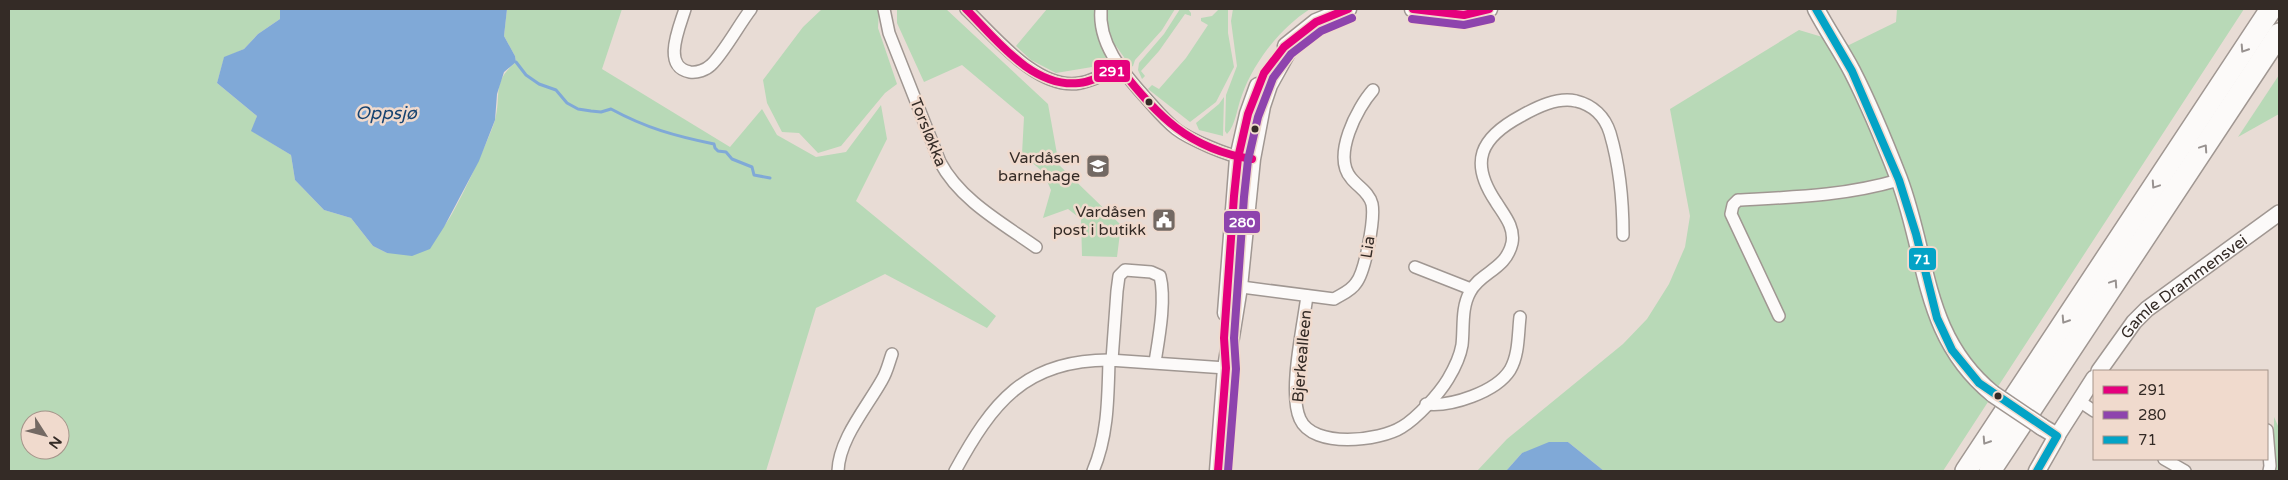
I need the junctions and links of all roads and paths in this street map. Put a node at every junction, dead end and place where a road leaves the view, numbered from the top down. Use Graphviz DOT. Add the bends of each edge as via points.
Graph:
graph roads {
  1 [pos="685,9"];
  2 [pos="750,9"];
  3 [pos="884,9"];
  4 [pos="966,9"];
  5 [pos="1101,9"];
  6 [pos="1348,9"];
  7 [pos="1413,9"];
  8 [pos="1489,9"];
  9 [pos="1816,9"];
  10 [pos="2271,9"];
  11 [pos="2279,34"];
  12 [pos="1119,67"];
  13 [pos="1373,90"];
  14 [pos="1245,159"];
  15 [pos="1899,180"];
  16 [pos="2279,213"];
  17 [pos="1623,235"];
  18 [pos="1036,247"];
  19 [pos="1415,267"];
  20 [pos="1233,286"];
  21 [pos="1471,290"];
  22 [pos="1307,296"];
  23 [pos="1779,316"];
  24 [pos="1520,317"];
  25 [pos="892,354"];
  26 [pos="1111,360"];
  27 [pos="1155,362"];
  28 [pos="1226,368"];
  29 [pos="2100,370"];
  30 [pos="2093,380"];
  31 [pos="2079,401"];
  32 [pos="1426,404"];
  33 [pos="2093,410"];
  34 [pos="2056,436"];
  35 [pos="2268,442"];
  36 [pos="2166,460"];
  37 [pos="838,471"];
  38 [pos="955,471"];
  39 [pos="1093,471"];
  40 [pos="1218,471"];
  41 [pos="1966,471"];
  42 [pos="1990,471"];
  43 [pos="2037,471"];
  44 [pos="2184,471"];
  45 [pos="2269,471"];
  1 -- 2 [label="street" via="674,58 689,72 701,72 711,65"];
  3 -- 18 [label="street, Torsløkka" via="889,33 947,176 974,202"];
  4 -- 12 [label="street" via="1020,60 1045,78 1063,84 1080,83"];
  5 -- 12 [label="street" via="1106,43"];
  6 -- 14 [label="main road" via="1316,22 1294,40 1269,86"];
  7 -- 8 [label="main road" via="1464,14"];
  9 -- 15 [label="main road" via="1852,71"];
  10 -- 41 [label="highway, one-way"];
  42 -- 11 [label="highway, one-way"];
  12 -- 14 [label="street" via="1177,130"];
  13 -- 22 [label="street, Lia" via="1352,124 1344,156 1350,178 1366,191 1372,204 1364,266 1356,284 1342,295 1334,299"];
  14 -- 20 [label="main road"];
  15 -- 23 [label="street" via="1865,190 1827,195 1738,200 1732,214"];
  15 -- 34 [label="main road, bridge" via="1937,318 1945,336 1966,368 1993,394"];
  16 -- 29 [label="street, Gamle Drammensvei" via="2147,309"];
  17 -- 21 [label="street" via="1619,170 1608,125 1583,102 1561,100 1549,103 1513,120 1490,140 1483,151 1480,162 1484,182 1510,224 1513,235 1509,254"];
  19 -- 21 [label="street"];
  20 -- 22 [label="street, Lia"];
  20 -- 28 [label="main road"];
  21 -- 32 [label="street, Bjerkealleen" via="1457,361 1447,381"];
  22 -- 32 [label="street, Bjerkealleen" via="1294,402 1300,421 1311,432 1328,438 1378,437 1403,427"];
  24 -- 32 [label="street" via="1516,355 1510,371 1499,383 1452,402"];
  25 -- 37 [label="street" via="884,377 845,444"];
  26 -- 27 [label="street"];
  26 -- 27 [label="street" via="1119,276 1125,270 1160,276 1159,339"];
  26 -- 38 [label="street" via="1076,361 1051,368 1020,385 991,412"];
  26 -- 39 [label="street" via="1107,416 1101,453"];
  27 -- 28 [label="street"];
  28 -- 40 [label="main road"];
  30 -- 31 [label="street"];
  31 -- 33 [label="street"];
  31 -- 34 [label="street"];
  34 -- 43 [label="main road"];
  35 -- 45 [label="street"];
  36 -- 44 [label="street"];
}
